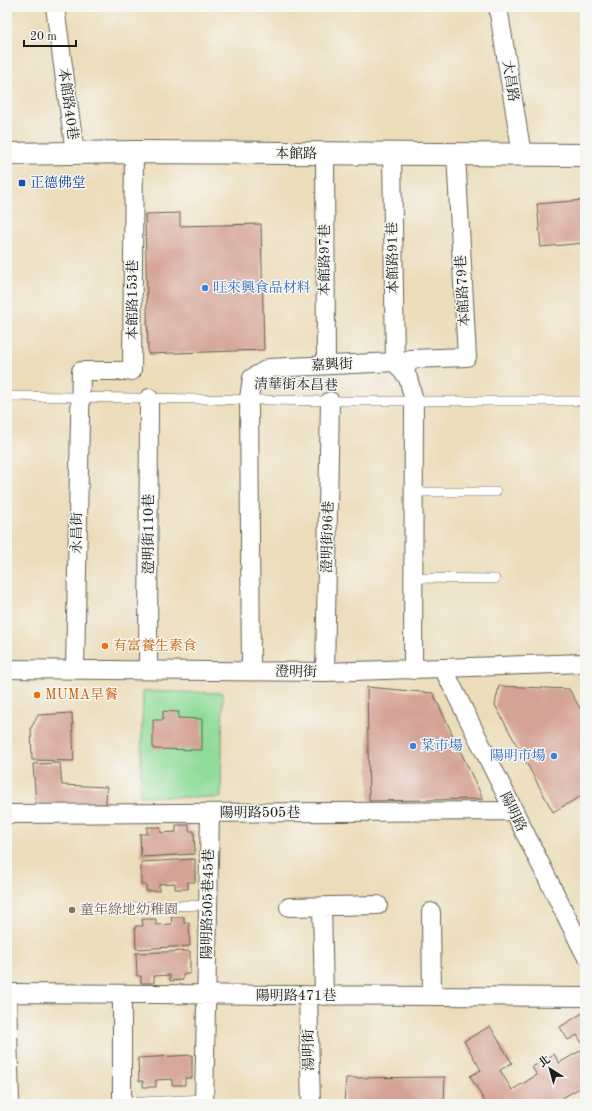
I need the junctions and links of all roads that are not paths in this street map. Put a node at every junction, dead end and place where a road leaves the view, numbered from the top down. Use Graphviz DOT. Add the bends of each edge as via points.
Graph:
graph roads {
  1 [pos="55,7"];
  2 [pos="498,7"];
  3 [pos="134,152"];
  4 [pos="75,153"];
  5 [pos="7,154"];
  6 [pos="325,154"];
  7 [pos="392,154"];
  8 [pos="456,154"];
  9 [pos="522,155"];
  10 [pos="585,155"];
  11 [pos="326,366"];
  12 [pos="399,367"];
  13 [pos="7,396"];
  14 [pos="80,397"];
  15 [pos="149,398"];
  16 [pos="249,398"];
  17 [pos="414,400"];
  18 [pos="330,401"];
  19 [pos="585,401"];
  20 [pos="414,492"];
  21 [pos="496,492"];
  22 [pos="414,578"];
  23 [pos="495,579"];
  24 [pos="585,663"];
  25 [pos="443,668"];
  26 [pos="7,669"];
  27 [pos="75,669"];
  28 [pos="148,670"];
  29 [pos="414,670"];
  30 [pos="251,671"];
  31 [pos="325,672"];
  32 [pos="513,811"];
  33 [pos="210,813"];
  34 [pos="7,814"];
  35 [pos="208,905"];
  36 [pos="378,905"];
  37 [pos="322,906"];
  38 [pos="131,907"];
  39 [pos="289,907"];
  40 [pos="431,912"];
  41 [pos="585,954"];
  42 [pos="7,993"];
  43 [pos="122,995"];
  44 [pos="7,996"];
  45 [pos="207,996"];
  46 [pos="316,996"];
  47 [pos="432,996"];
  48 [pos="585,997"];
  49 [pos="204,1102"];
  50 [pos="122,1103"];
  51 [pos="10,1104"];
  52 [pos="311,1104"];
  1 -- 4 [label="street, 本館路40巷"];
  2 -- 9 [label="street, 大昌路"];
  3 -- 4 [label="street, 本館路"];
  3 -- 6 [label="street, 本館路"];
  3 -- 14 [label="street, 本館路153巷" via="132,371 81,371"];
  4 -- 5 [label="street, 本館路"];
  6 -- 7 [label="street, 本館路"];
  6 -- 11 [label="street, 本館路97巷"];
  7 -- 8 [label="street, 本館路"];
  7 -- 12 [label="street, 本館路91巷"];
  8 -- 9 [label="street, 本館路"];
  8 -- 12 [label="street, 本館路79巷" via="467,357 411,359"];
  9 -- 10 [label="street, 本館路"];
  11 -- 12 [label="street, 嘉興街"];
  11 -- 16 [label="street, 嘉興街" via="269,368 252,378"];
  12 -- 17 [label="street" via="408,378"];
  13 -- 14 [label="lane, 清華街本昌巷"];
  14 -- 15 [label="lane, 清華街本昌巷"];
  14 -- 27 [label="street, 永昌街"];
  15 -- 16 [label="lane, 清華街本昌巷"];
  15 -- 28 [label="street, 澄明街110巷"];
  16 -- 18 [label="lane, 清華街本昌巷"];
  16 -- 30 [label="street, 嘉興街"];
  17 -- 18 [label="lane, 清華街本昌巷"];
  17 -- 19 [label="lane, 清華街本昌巷"];
  17 -- 20 [label="street"];
  18 -- 31 [label="street, 澄明街96巷"];
  20 -- 21 [label="lane"];
  20 -- 22 [label="street"];
  22 -- 23 [label="lane"];
  22 -- 29 [label="street"];
  24 -- 25 [label="street, 澄明街"];
  25 -- 29 [label="street, 澄明街"];
  25 -- 32 [label="street, 陽明路"];
  26 -- 27 [label="street, 澄明街"];
  27 -- 28 [label="street, 澄明街"];
  28 -- 30 [label="street, 澄明街"];
  29 -- 31 [label="street, 澄明街"];
  30 -- 31 [label="street, 澄明街"];
  32 -- 33 [label="street, 陽明路505巷"];
  32 -- 41 [label="street, 陽明路"];
  33 -- 34 [label="street, 陽明路505巷"];
  33 -- 35 [label="street, 陽明路505巷45巷"];
  35 -- 38 [label="lane"];
  35 -- 45 [label="street, 陽明路505巷45巷"];
  36 -- 37 [label="street"];
  37 -- 39 [label="street"];
  37 -- 46 [label="street, 湯明街"];
  40 -- 47 [label="street"];
  42 -- 43 [label="street, 陽明路471巷"];
  43 -- 45 [label="street, 陽明路471巷"];
  43 -- 50 [label="street"];
  44 -- 51 [label="street"];
  45 -- 46 [label="street, 陽明路471巷"];
  45 -- 49 [label="street, 陽明路505巷45巷"];
  46 -- 47 [label="street, 陽明路471巷"];
  46 -- 52 [label="street, 湯明街"];
  47 -- 48 [label="street, 陽明路471巷"];
  49 -- 50 [label="lane"];
}
